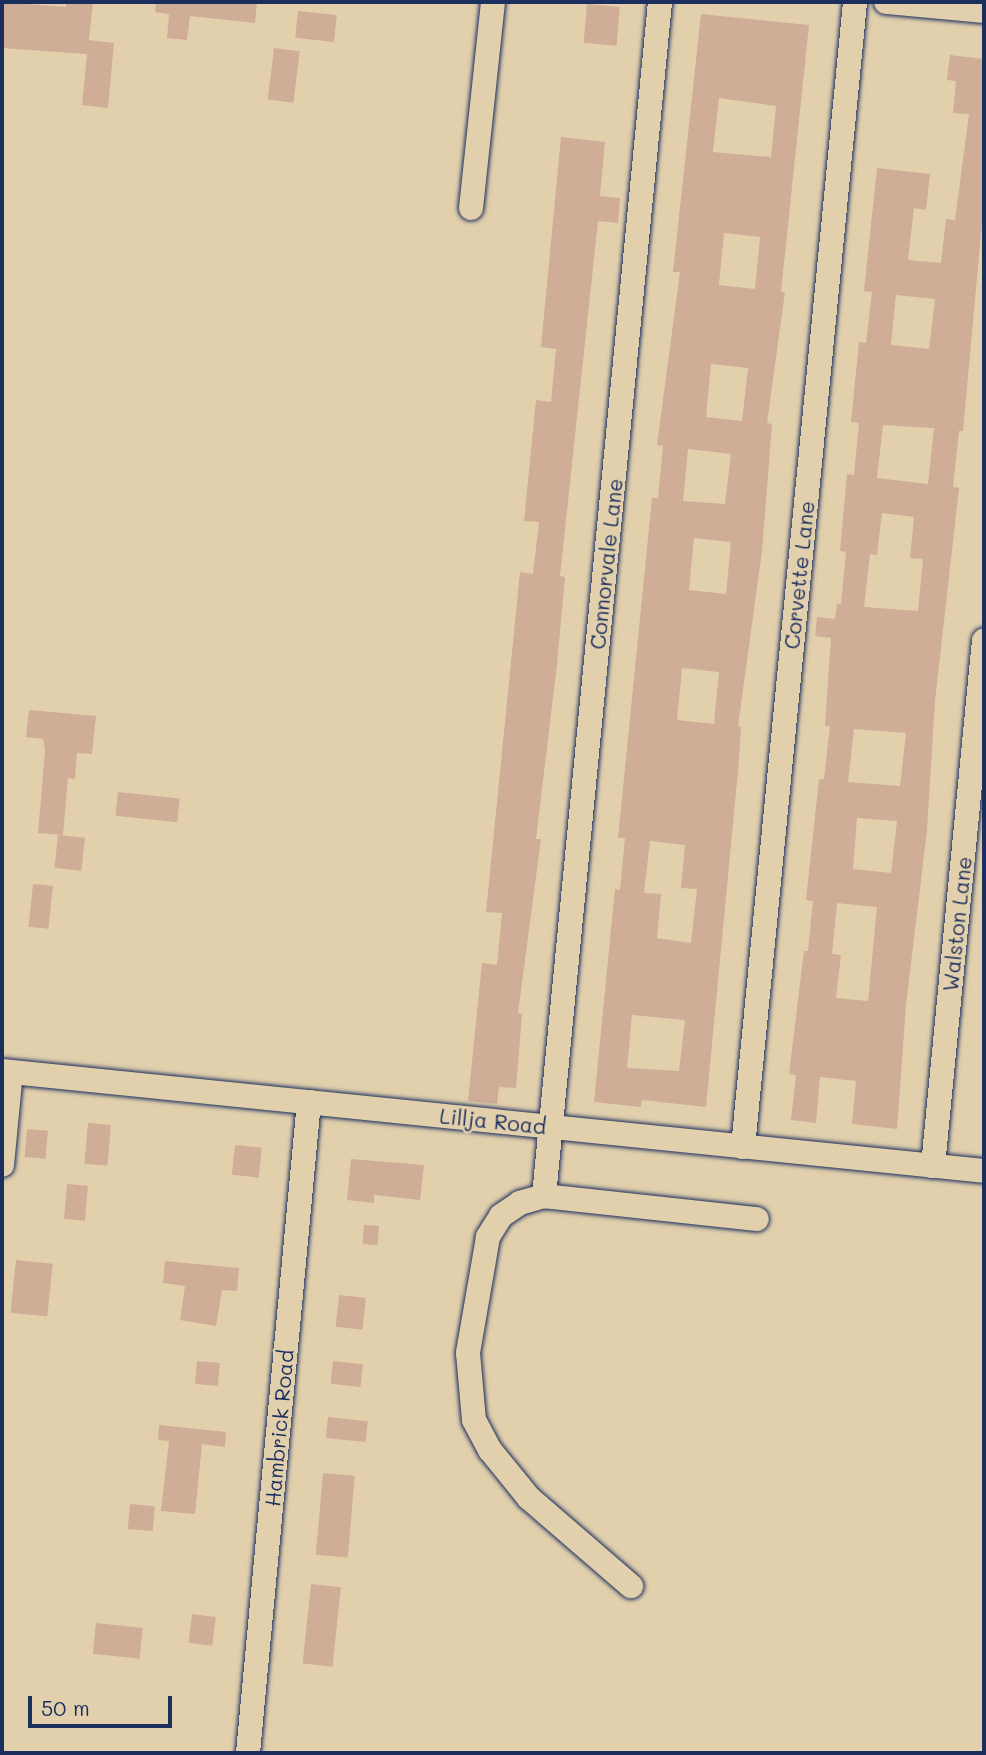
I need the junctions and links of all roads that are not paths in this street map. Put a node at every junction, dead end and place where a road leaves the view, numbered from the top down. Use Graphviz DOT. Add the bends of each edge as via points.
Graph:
graph roads {
  1 [pos="494,2"];
  2 [pos="660,2"];
  3 [pos="855,2"];
  4 [pos="886,2"];
  5 [pos="935,4"];
  6 [pos="984,11"];
  7 [pos="471,208"];
  8 [pos="984,640"];
  9 [pos="6,1071"];
  10 [pos="309,1102"];
  11 [pos="551,1127"];
  12 [pos="743,1147"];
  13 [pos="2,1165"];
  14 [pos="933,1166"];
  15 [pos="984,1171"];
  16 [pos="544,1196"];
  17 [pos="757,1219"];
  18 [pos="631,1586"];
  19 [pos="248,1753"];
  1 -- 7 [label="street"];
  2 -- 11 [label="street, Connorvale Lane"];
  3 -- 12 [label="street, Corvette Lane"];
  4 -- 5 [label="street"];
  5 -- 6 [label="street"];
  8 -- 14 [label="street, Walston Lane"];
  9 -- 10 [label="street, Lillja Road"];
  9 -- 13 [label="street"];
  10 -- 11 [label="street, Lillja Road"];
  10 -- 19 [label="street, Hambrick Road"];
  11 -- 12 [label="street, Lillja Road"];
  11 -- 16 [label="street, Connorvale Lane"];
  12 -- 14 [label="street, Lillja Road"];
  14 -- 15 [label="street, Lillja Road"];
  16 -- 17 [label="street"];
  16 -- 18 [label="street" via="520,1203 500,1216 488,1237 468,1353 474,1420 490,1450 529,1498"];
}
